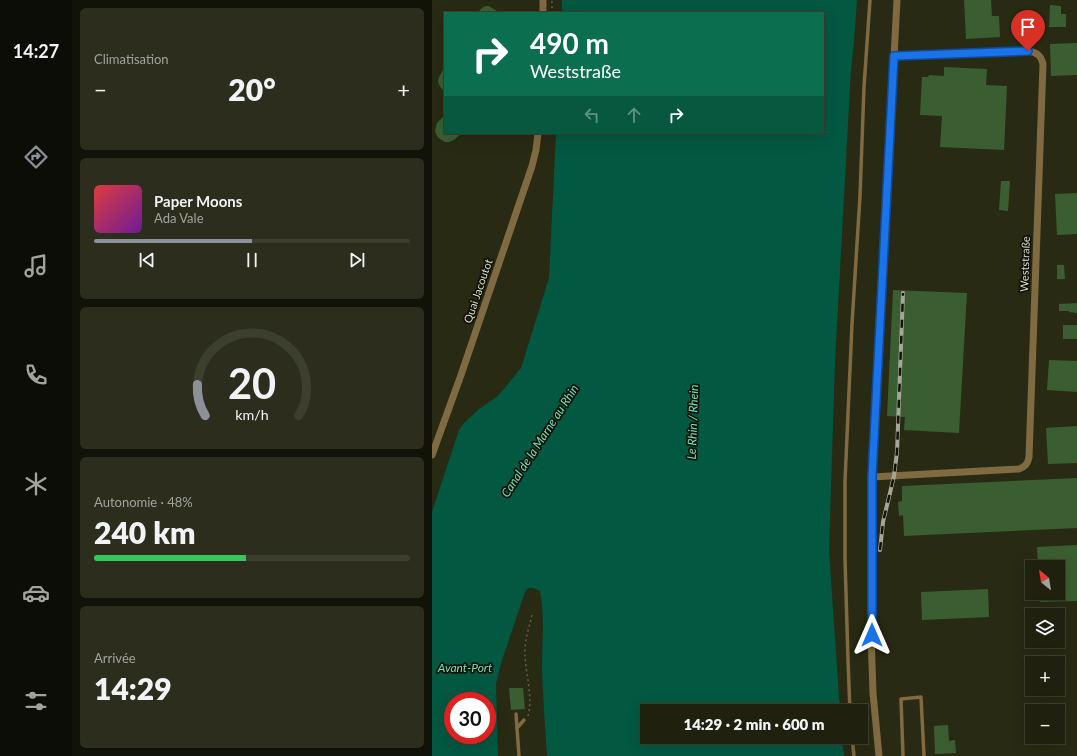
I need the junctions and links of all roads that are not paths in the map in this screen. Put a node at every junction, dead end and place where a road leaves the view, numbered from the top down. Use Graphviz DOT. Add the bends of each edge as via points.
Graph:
graph roads {
  1 [pos="543,0"];
  2 [pos="870,0"];
  3 [pos="897,0"];
  4 [pos="543,12"];
  5 [pos="894,56"];
  6 [pos="538,134"];
  7 [pos="435,442"];
  8 [pos="432,455"];
  9 [pos="872,477"];
  10 [pos="850,704"];
  11 [pos="516,714"];
  12 [pos="524,720"];
  13 [pos="517,728"];
  14 [pos="853,744"];
  15 [pos="519,756"];
  16 [pos="854,756"];
  17 [pos="878,756"];
  18 [pos="903,756"];
  19 [pos="924,756"];
  1 -- 4 [label="street"];
  2 -- 10 [label="lane" via="845,481"];
  3 -- 5 [label="street"];
  5 -- 9 [label="street"];
  5 -- 9 [label="street, Weststraße" via="1028,51 1038,54 1044,64 1029,462 1023,468 1013,470"];
  6 -- 7 [label="street, Quai Jacoutot" via="532,166 464,368"];
  7 -- 8 [label="street, Quai Jacoutot"];
  9 -- 17 [label="street" via="873,693"];
  11 -- 13 [label="lane"];
  12 -- 13 [label="lane"];
  13 -- 15 [label="lane"];
  14 -- 16 [label="lane"];
  18 -- 19 [label="lane" via="901,699 921,697"];
}
